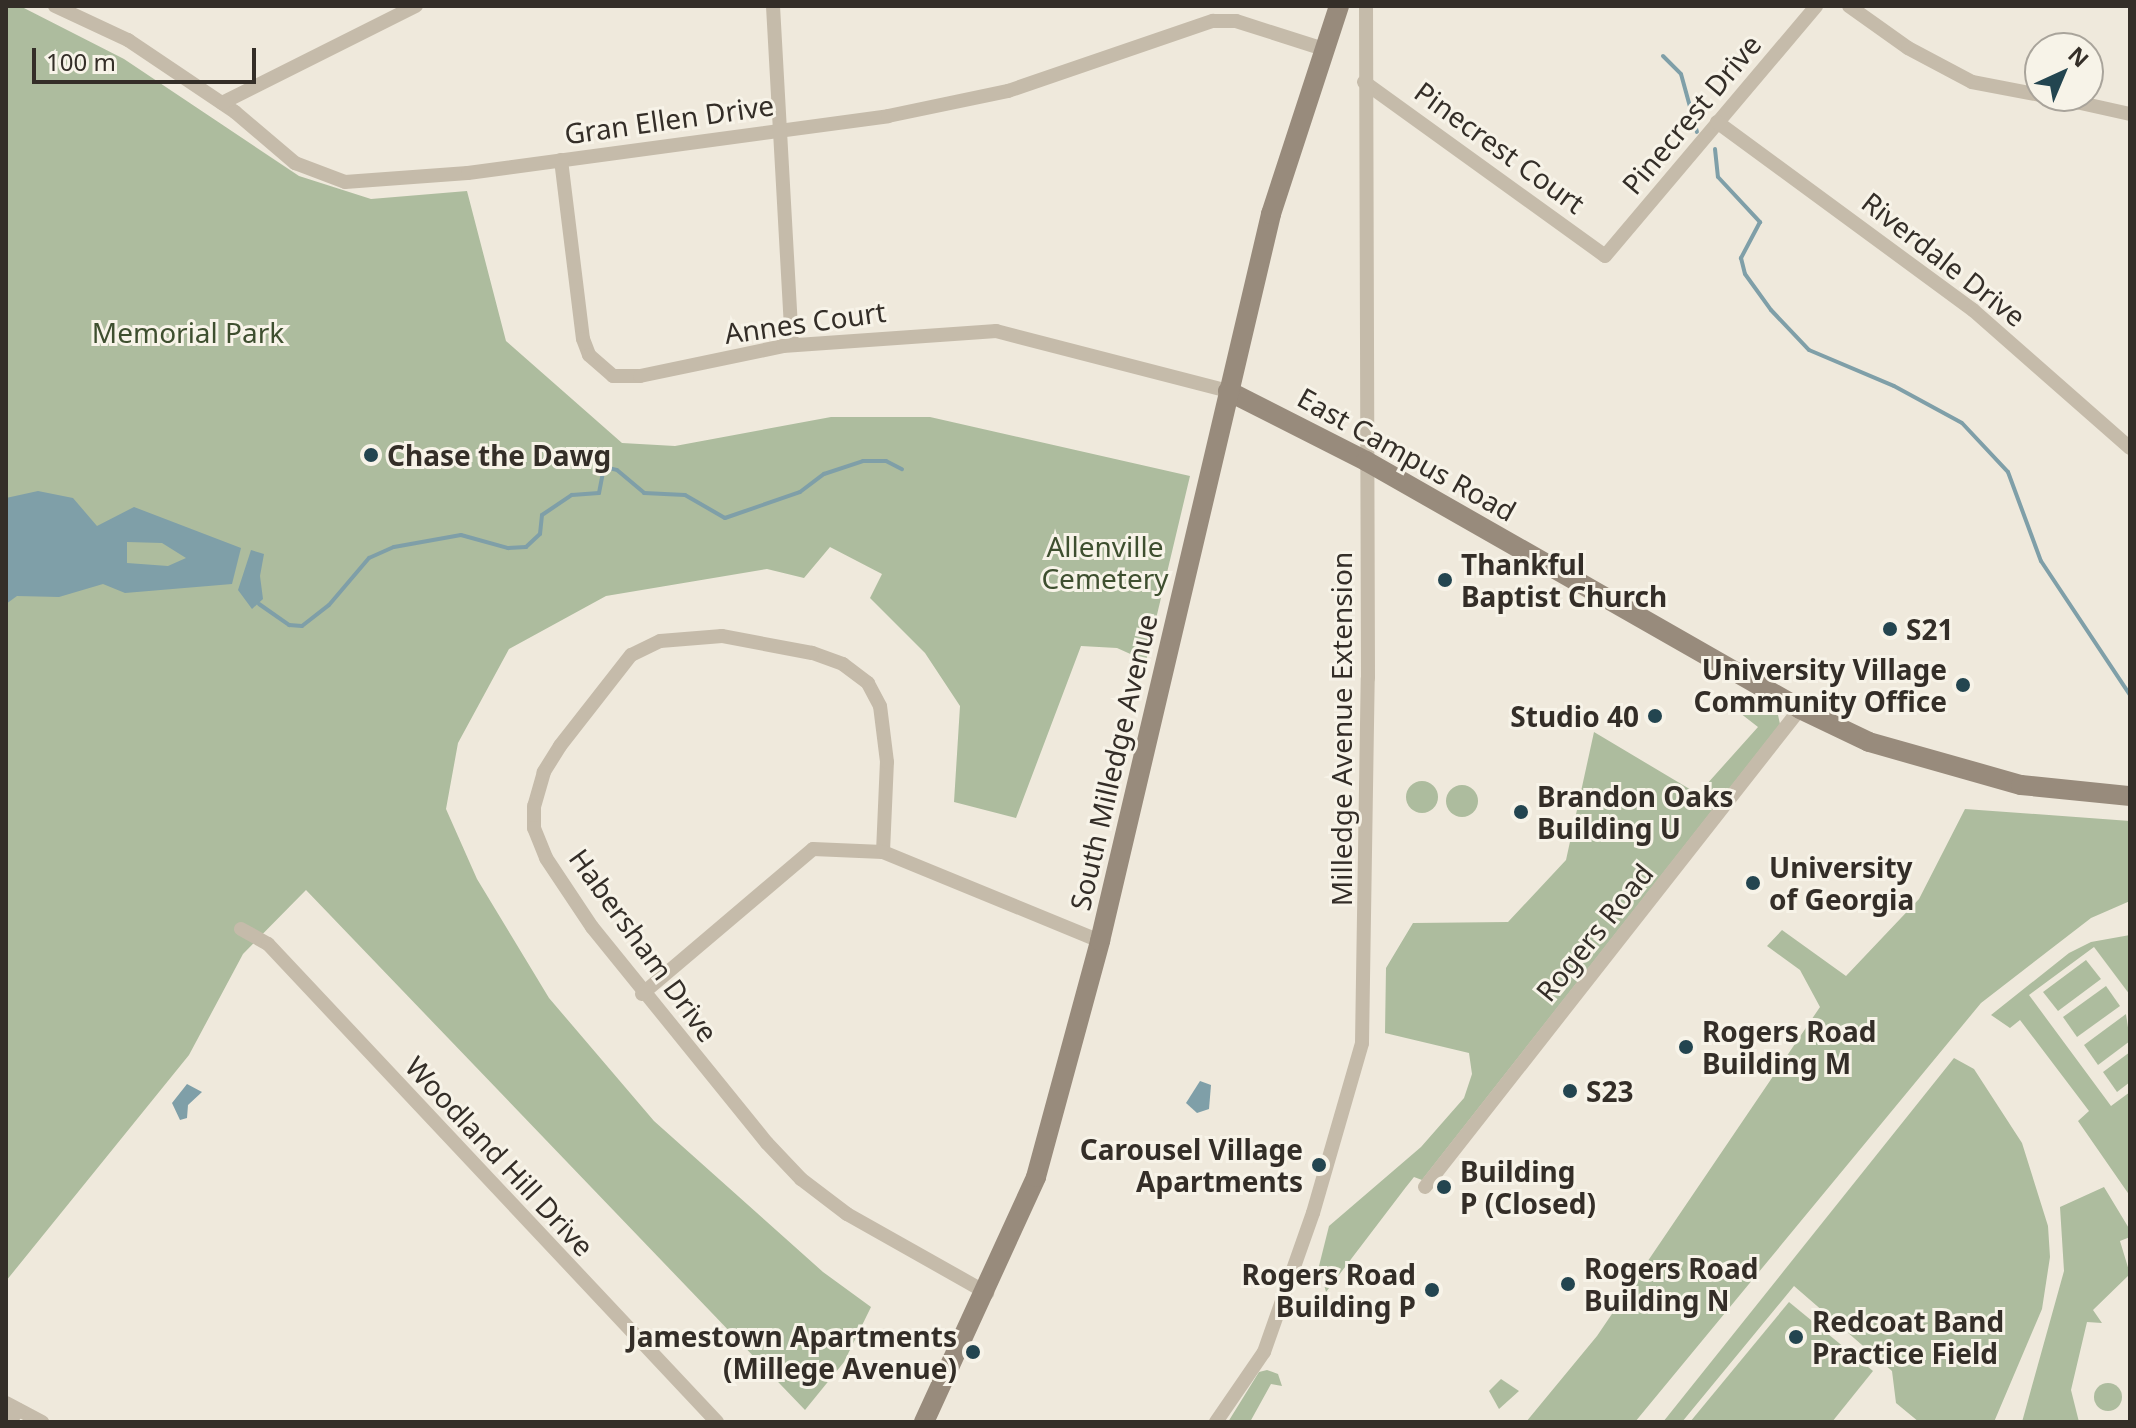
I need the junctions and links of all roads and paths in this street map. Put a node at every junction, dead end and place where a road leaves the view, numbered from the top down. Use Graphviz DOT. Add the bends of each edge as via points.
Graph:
graph roads {
  1 [pos="55,6"];
  2 [pos="416,6"];
  3 [pos="773,6"];
  4 [pos="1339,6"];
  5 [pos="1366,6"];
  6 [pos="1816,6"];
  7 [pos="1849,6"];
  8 [pos="1324,49"];
  9 [pos="1364,82"];
  10 [pos="2024,92"];
  11 [pos="222,103"];
  12 [pos="2104,108"];
  13 [pos="2130,114"];
  14 [pos="1717,122"];
  15 [pos="783,130"];
  16 [pos="561,160"];
  17 [pos="1605,256"];
  18 [pos="792,344"];
  19 [pos="1228,391"];
  20 [pos="2130,448"];
  21 [pos="1366,461"];
  22 [pos="1800,709"];
  23 [pos="2130,796"];
  24 [pos="883,852"];
  25 [pos="241,929"];
  26 [pos="1100,941"];
  27 [pos="642,994"];
  28 [pos="1425,1187"];
  29 [pos="987,1293"];
  30 [pos="12,1407"];
  31 [pos="8,1422"];
  32 [pos="42,1422"];
  33 [pos="717,1422"];
  34 [pos="924,1422"];
  35 [pos="1216,1422"];
  1 -- 11 [label="street, Gran Ellen Drive" via="128,40"];
  2 -- 11 [label="street"];
  3 -- 15 [label="street"];
  4 -- 8 [label="main road, South Milledge Avenue"];
  5 -- 9 [label="street, Milledge Avenue Extension"];
  6 -- 14 [label="street, Pinecrest Drive"];
  7 -- 10 [label="street" via="1908,48 1972,82"];
  8 -- 15 [label="street, Gran Ellen Drive" via="1236,21 1213,21 979,98"];
  8 -- 19 [label="main road, South Milledge Avenue" via="1271,214"];
  9 -- 17 [label="street, Pinecrest Court"];
  9 -- 21 [label="street, Milledge Avenue Extension"];
  11 -- 16 [label="street, Gran Ellen Drive" via="295,163 345,182 379,183"];
  12 -- 13 [label="street"];
  14 -- 17 [label="street, Pinecrest Drive"];
  14 -- 20 [label="street, Riverdale Drive" via="1973,310"];
  15 -- 16 [label="street, Gran Ellen Drive"];
  15 -- 18 [label="street"];
  16 -- 18 [label="street, Annes Court" via="583,339 599,368 613,376 640,376"];
  18 -- 19 [label="street, Annes Court" via="996,331"];
  19 -- 21 [label="main road, East Campus Road"];
  19 -- 26 [label="main road, South Milledge Avenue"];
  21 -- 22 [label="main road, East Campus Road"];
  21 -- 35 [label="street, Milledge Avenue Extension" via="1362,1043 1313,1213 1264,1352"];
  22 -- 23 [label="main road, East Campus Road" via="1869,742 1958,771 2037,787"];
  22 -- 28 [label="street, Rogers Road"];
  24 -- 26 [label="street"];
  24 -- 27 [label="street" via="813,849"];
  24 -- 27 [label="street, Habersham Drive" via="887,762 880,706 868,683 843,664 812,653 722,636 646,645 612,672 591,700 544,772 534,806 534,828 546,858"];
  25 -- 33 [label="street, Woodland Hill Drive" via="268,944"];
  26 -- 29 [label="main road, South Milledge Avenue" via="1036,1177"];
  27 -- 29 [label="street, Habersham Drive" via="801,1179 847,1214"];
  29 -- 34 [label="main road, South Milledge Avenue"];
  30 -- 31 [label="street"];
  30 -- 32 [label="street"];
}
